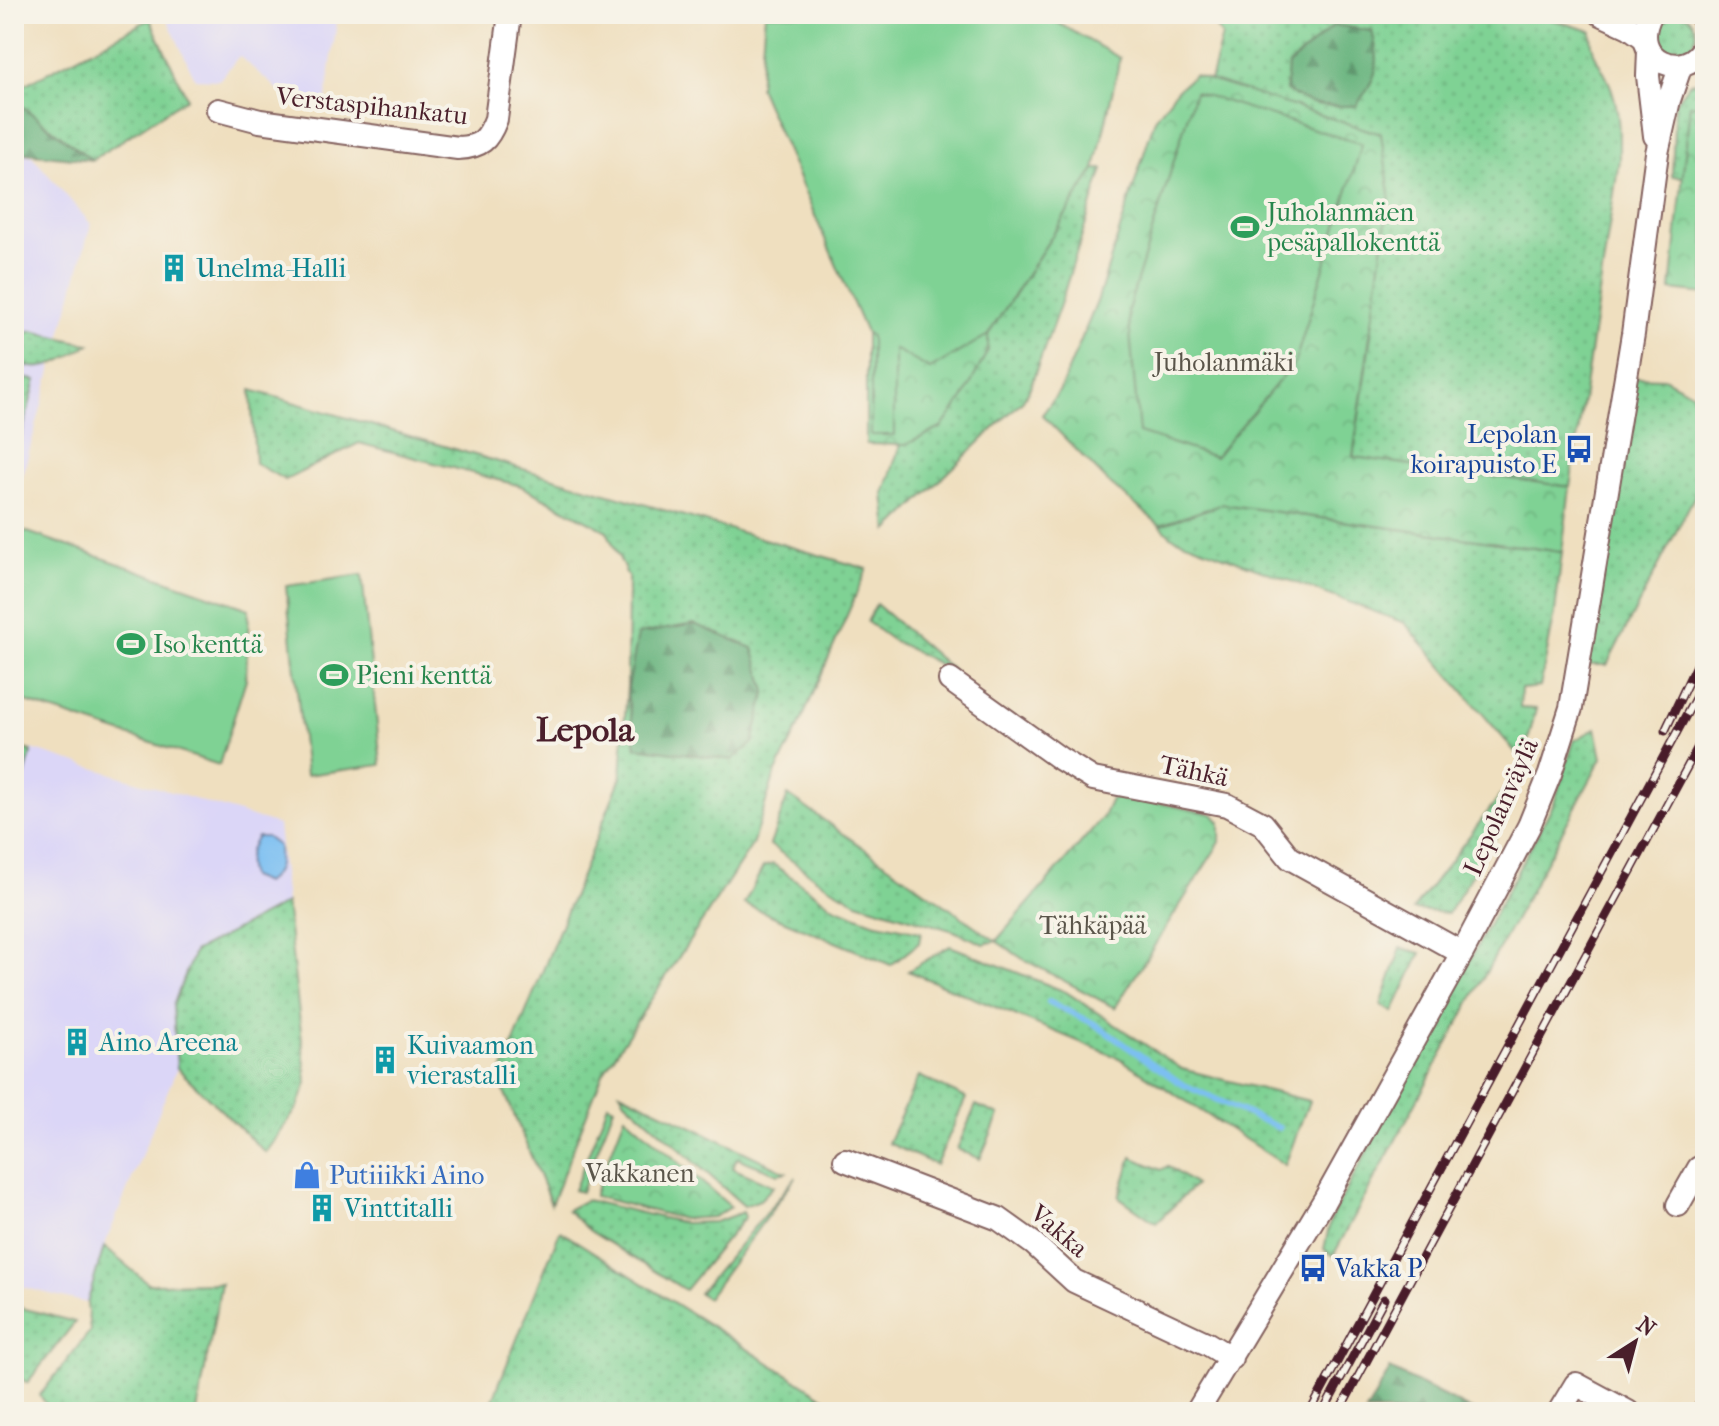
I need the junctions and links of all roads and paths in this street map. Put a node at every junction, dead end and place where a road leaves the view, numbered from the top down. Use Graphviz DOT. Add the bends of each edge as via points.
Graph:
graph roads {
  1 [pos="510,14"];
  2 [pos="1601,14"];
  3 [pos="1651,14"];
  4 [pos="1646,44"];
  5 [pos="1696,58"];
  6 [pos="218,110"];
  7 [pos="1657,153"];
  8 [pos="950,680"];
  9 [pos="1462,953"];
  10 [pos="845,1160"];
  11 [pos="1705,1172"];
  12 [pos="1678,1205"];
  13 [pos="1231,1358"];
  14 [pos="1197,1412"];
  15 [pos="1559,1412"];
  16 [pos="1628,1412"];
  1 -- 6 [label="street, Verstaspihankatu" via="496,119 490,135 473,148 260,121"];
  2 -- 4 [label="street" via="1629,27"];
  3 -- 4 [label="street"];
  4 -- 5 [label="street" via="1668,64"];
  4 -- 7 [label="street, Lepolanväylä"];
  5 -- 7 [label="street, Lepolanväylä" via="1669,100"];
  7 -- 9 [label="street, Lepolanväylä" via="1571,708 1529,826"];
  8 -- 9 [label="street, Tähkä" via="1093,779 1227,805 1263,824 1290,858"];
  9 -- 13 [label="street, Lepolanväylä"];
  10 -- 13 [label="street, Vakka" via="999,1219 1074,1281"];
  11 -- 12 [label="street" via="1699,1168"];
  13 -- 14 [label="street, Lepolanväylä"];
  15 -- 16 [label="street" via="1576,1384"];
}
